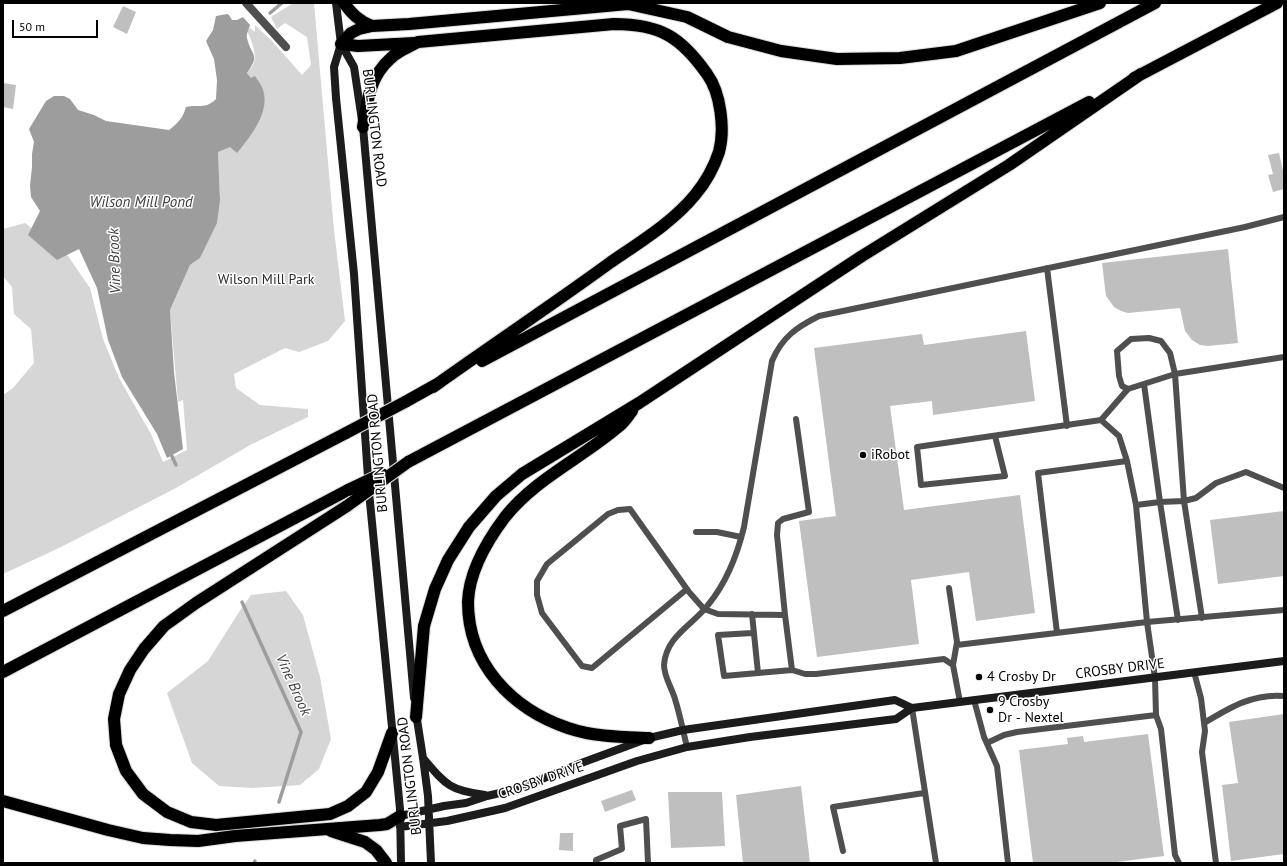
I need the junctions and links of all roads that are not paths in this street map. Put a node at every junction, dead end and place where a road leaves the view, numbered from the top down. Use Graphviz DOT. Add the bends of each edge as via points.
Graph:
graph roads {
  1 [pos="246,3"];
  2 [pos="336,3"];
  3 [pos="344,3"];
  4 [pos="1100,3"];
  5 [pos="1156,3"];
  6 [pos="1277,3"];
  7 [pos="372,26"];
  8 [pos="418,42"];
  9 [pos="341,44"];
  10 [pos="286,47"];
  11 [pos="1141,74"];
  12 [pos="363,127"];
  13 [pos="1284,217"];
  14 [pos="1047,268"];
  15 [pos="1284,357"];
  16 [pos="1175,374"];
  17 [pos="1144,384"];
  18 [pos="433,387"];
  19 [pos="1128,389"];
  20 [pos="639,404"];
  21 [pos="796,419"];
  22 [pos="1101,420"];
  23 [pos="1067,426"];
  24 [pos="995,436"];
  25 [pos="1128,461"];
  26 [pos="408,462"];
  27 [pos="1284,488"];
  28 [pos="1184,501"];
  29 [pos="1160,502"];
  30 [pos="1136,505"];
  31 [pos="696,532"];
  32 [pos="741,538"];
  33 [pos="949,588"];
  34 [pos="687,589"];
  35 [pos="704,609"];
  36 [pos="1284,610"];
  37 [pos="3,611"];
  38 [pos="752,614"];
  39 [pos="785,615"];
  40 [pos="1202,618"];
  41 [pos="1178,620"];
  42 [pos="1147,622"];
  43 [pos="753,633"];
  44 [pos="1057,633"];
  45 [pos="957,645"];
  46 [pos="1284,661"];
  47 [pos="953,665"];
  48 [pos="792,670"];
  49 [pos="3,672"];
  50 [pos="1194,672"];
  51 [pos="758,673"];
  52 [pos="1155,678"];
  53 [pos="1284,696"];
  54 [pos="974,700"];
  55 [pos="960,702"];
  56 [pos="912,708"];
  57 [pos="1156,715"];
  58 [pos="416,717"];
  59 [pos="1204,723"];
  60 [pos="683,730"];
  61 [pos="392,733"];
  62 [pos="649,738"];
  63 [pos="987,743"];
  64 [pos="687,747"];
  65 [pos="423,758"];
  66 [pos="924,792"];
  67 [pos="488,796"];
  68 [pos="3,800"];
  69 [pos="429,809"];
  70 [pos="400,821"];
  71 [pos="430,823"];
  72 [pos="325,829"];
  73 [pos="843,851"];
  74 [pos="386,863"];
  75 [pos="401,863"];
  76 [pos="431,863"];
  77 [pos="596,863"];
  78 [pos="648,863"];
  79 [pos="936,863"];
  80 [pos="1008,863"];
  81 [pos="1178,863"];
  82 [pos="1216,863"];
  1 -- 10 [label="street"];
  2 -- 9 [label="main road, BURLINGTON ROAD"];
  3 -- 7 [label="highway" via="350,12"];
  4 -- 7 [label="highway" via="956,51 900,58 837,59 781,51 728,37 687,17 628,4"];
  5 -- 18 [label="highway"];
  6 -- 11 [label="highway"];
  7 -- 9 [label="highway" via="351,33"];
  8 -- 9 [label="highway" via="358,46"];
  8 -- 12 [label="highway" via="392,57 378,71 368,95"];
  8 -- 18 [label="highway" via="614,24 652,28 677,40 694,55 710,78 719,101 722,127 718,152 708,176 695,195 669,220"];
  9 -- 12 [label="main road, BURLINGTON ROAD" via="354,67"];
  9 -- 61 [label="main road, BURLINGTON ROAD" via="334,67 336,98 354,274 370,492"];
  11 -- 20 [label="highway" via="1009,164 862,256"];
  11 -- 26 [label="highway"];
  12 -- 58 [label="main road, BURLINGTON ROAD"];
  13 -- 14 [label="lane"];
  14 -- 23 [label="lane"];
  14 -- 32 [label="lane" via="819,316 800,326 786,338 779,345 772,361"];
  15 -- 16 [label="lane"];
  16 -- 17 [label="lane"];
  16 -- 19 [label="lane" via="1170,353 1161,341 1131,338 1117,351 1119,376 1122,386"];
  16 -- 28 [label="lane"];
  17 -- 19 [label="lane"];
  17 -- 29 [label="lane"];
  18 -- 37 [label="highway, bridge"];
  19 -- 22 [label="lane"];
  20 -- 58 [label="highway" via="522,474 496,496 469,527 448,560 435,589 424,626"];
  20 -- 62 [label="highway" via="619,426 524,497 506,516 488,541 478,561 468,601 475,644 484,664 497,683 518,703 544,718 569,728 590,733"];
  21 -- 39 [label="lane" via="809,512 783,518 778,523"];
  22 -- 23 [label="lane"];
  22 -- 25 [label="lane" via="1120,436"];
  23 -- 24 [label="lane"];
  24 -- 24 [label="lane" via="917,447 922,485 1005,476"];
  25 -- 30 [label="lane"];
  25 -- 44 [label="lane" via="1038,473"];
  26 -- 49 [label="highway, bridge" via="348,490"];
  26 -- 61 [label="highway, bridge" via="347,506 164,626 130,670 119,694 114,719 116,745 126,772 143,794 167,812 191,822 216,825 330,814 348,806 366,792 378,772"];
  27 -- 28 [label="lane" via="1246,472 1216,483 1196,498"];
  28 -- 29 [label="lane"];
  28 -- 40 [label="lane"];
  29 -- 30 [label="lane"];
  29 -- 41 [label="lane"];
  30 -- 42 [label="lane"];
  31 -- 32 [label="lane" via="717,532"];
  32 -- 35 [label="lane" via="727,577"];
  33 -- 45 [label="lane"];
  34 -- 34 [label="lane" via="592,668 582,666 542,613 536,581 547,564 608,514 630,509"];
  34 -- 35 [label="lane"];
  35 -- 38 [label="lane" via="718,614"];
  35 -- 60 [label="lane" via="674,639 664,666"];
  36 -- 40 [label="lane"];
  38 -- 39 [label="lane"];
  38 -- 43 [label="lane"];
  39 -- 48 [label="lane"];
  40 -- 41 [label="lane"];
  41 -- 42 [label="lane"];
  42 -- 44 [label="lane"];
  42 -- 52 [label="lane"];
  43 -- 51 [label="lane"];
  43 -- 51 [label="lane" via="718,635 724,676"];
  44 -- 45 [label="lane"];
  45 -- 47 [label="lane"];
  46 -- 50 [label="main road, CROSBY DRIVE"];
  47 -- 48 [label="lane" via="944,659 816,674"];
  47 -- 55 [label="lane"];
  48 -- 51 [label="lane"];
  50 -- 52 [label="main road, CROSBY DRIVE"];
  50 -- 59 [label="lane"];
  52 -- 54 [label="main road, CROSBY DRIVE"];
  52 -- 57 [label="lane"];
  53 -- 59 [label="lane" via="1246,700"];
  54 -- 55 [label="main road, CROSBY DRIVE"];
  54 -- 63 [label="lane"];
  55 -- 56 [label="main road, CROSBY DRIVE"];
  56 -- 60 [label="main road, CROSBY DRIVE" via="895,700"];
  56 -- 64 [label="main road, CROSBY DRIVE" via="896,718 750,736"];
  56 -- 66 [label="lane"];
  57 -- 63 [label="lane" via="1017,732"];
  57 -- 81 [label="lane" via="1161,729"];
  58 -- 65 [label="main road, BURLINGTON ROAD"];
  59 -- 82 [label="lane" via="1202,752"];
  60 -- 62 [label="main road, CROSBY DRIVE"];
  60 -- 64 [label="lane"];
  61 -- 70 [label="main road, BURLINGTON ROAD"];
  62 -- 67 [label="main road, CROSBY DRIVE" via="517,789"];
  63 -- 80 [label="lane" via="997,766"];
  64 -- 71 [label="main road, CROSBY DRIVE" via="636,761 505,808"];
  65 -- 67 [label="main road" via="448,785 464,792"];
  65 -- 69 [label="main road, BURLINGTON ROAD"];
  66 -- 73 [label="lane" via="833,807"];
  66 -- 79 [label="lane"];
  67 -- 69 [label="main road, CROSBY DRIVE" via="466,803"];
  68 -- 72 [label="highway" via="143,838 198,841"];
  69 -- 70 [label="main road, CROSBY DRIVE"];
  69 -- 71 [label="main road, BURLINGTON ROAD"];
  70 -- 71 [label="main road, CROSBY DRIVE"];
  70 -- 72 [label="highway"];
  70 -- 75 [label="main road, BURLINGTON ROAD"];
  71 -- 76 [label="main road, BURLINGTON ROAD"];
  72 -- 74 [label="highway" via="365,842 376,850"];
  77 -- 78 [label="lane" via="596,860 622,849 620,826 646,818"];
}
